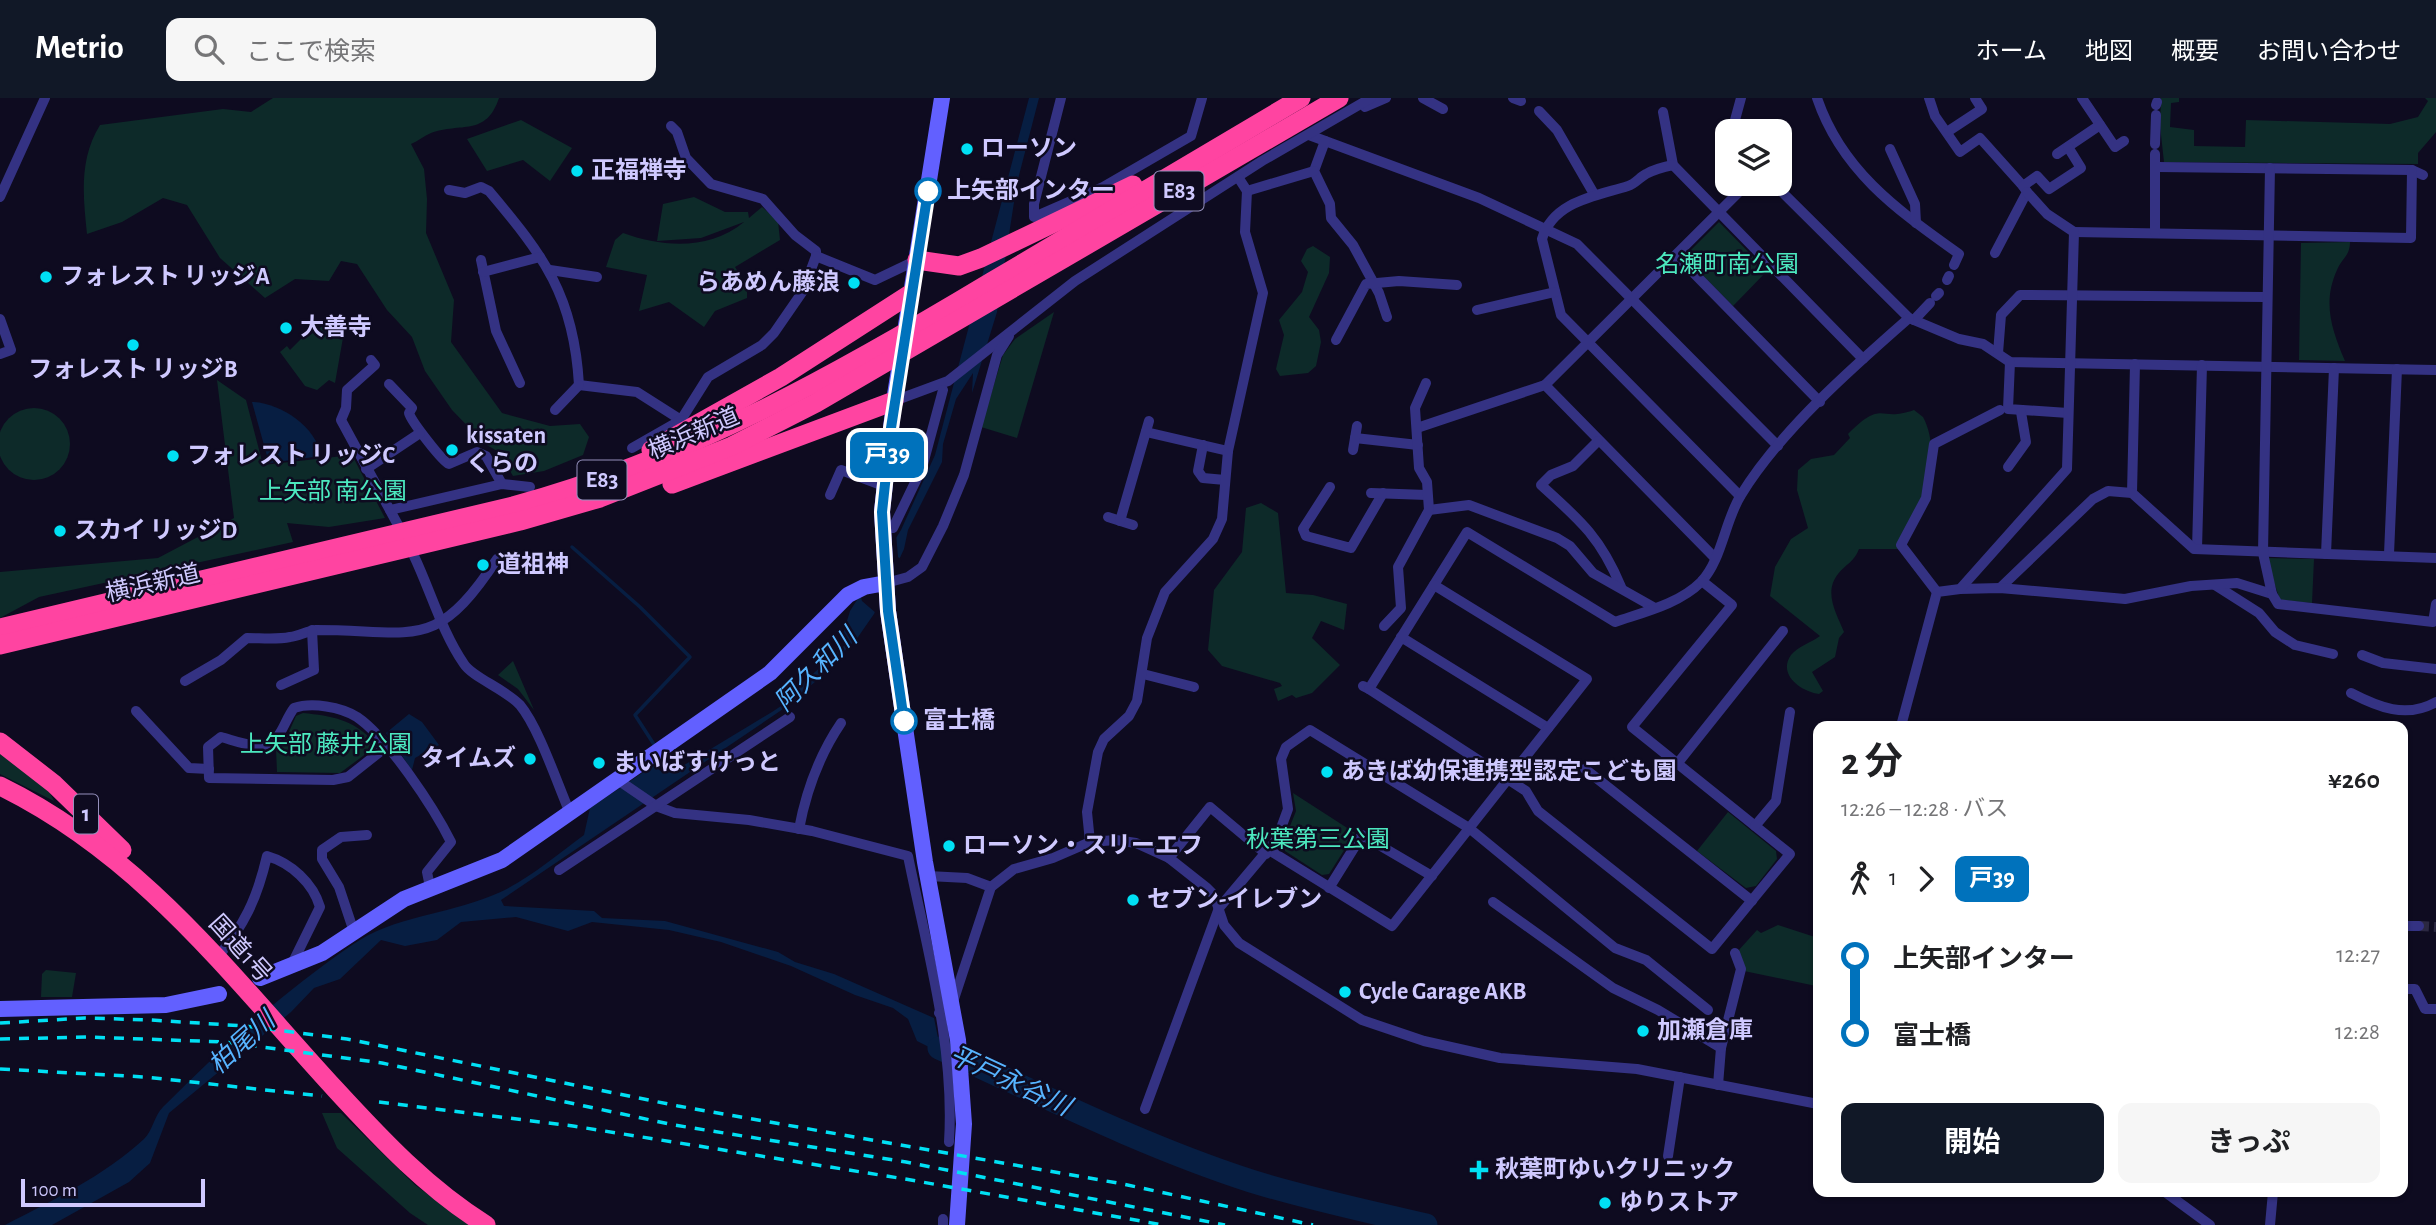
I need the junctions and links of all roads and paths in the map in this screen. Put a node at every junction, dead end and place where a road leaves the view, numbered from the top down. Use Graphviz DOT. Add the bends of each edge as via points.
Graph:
graph roads {
  1 [pos="44,98"];
  2 [pos="942,98"];
  3 [pos="1061,98"];
  4 [pos="1202,98"];
  5 [pos="1301,98"];
  6 [pos="1339,98"];
  7 [pos="1371,98"];
  8 [pos="1385,98"];
  9 [pos="1423,98"];
  10 [pos="1741,98"];
  11 [pos="1817,98"];
  12 [pos="1929,98"];
  13 [pos="1975,98"];
  14 [pos="2084,99"];
  15 [pos="1359,105"];
  16 [pos="2156,107"];
  17 [pos="1443,109"];
  18 [pos="1539,111"];
  19 [pos="1663,112"];
  20 [pos="1735,119"];
  21 [pos="2100,125"];
  22 [pos="671,126"];
  23 [pos="1947,132"];
  24 [pos="1309,135"];
  25 [pos="1235,137"];
  26 [pos="2124,141"];
  27 [pos="1325,142"];
  28 [pos="2068,146"];
  29 [pos="1890,149"];
  30 [pos="2057,154"];
  31 [pos="1673,165"];
  32 [pos="2158,167"];
  33 [pos="2270,168"];
  34 [pos="1314,171"];
  35 [pos="1238,177"];
  36 [pos="2025,189"];
  37 [pos="449,190"];
  38 [pos="1247,191"];
  39 [pos="1594,194"];
  40 [pos="1735,196"];
  41 [pos="1786,196"];
  42 [pos="0,197"];
  43 [pos="1718,212"];
  44 [pos="1916,223"];
  45 [pos="1545,228"];
  46 [pos="2074,232"];
  47 [pos="2155,233"];
  48 [pos="2267,236"];
  49 [pos="1996,253"];
  50 [pos="816,256"];
  51 [pos="1677,256"];
  52 [pos="540,257"];
  53 [pos="1957,259"];
  54 [pos="917,260"];
  55 [pos="550,270"];
  56 [pos="597,277"];
  57 [pos="1372,283"];
  58 [pos="1457,285"];
  59 [pos="1555,292"];
  60 [pos="910,294"];
  61 [pos="2071,296"];
  62 [pos="1935,297"];
  63 [pos="2266,297"];
  64 [pos="1633,299"];
  65 [pos="1477,310"];
  66 [pos="1387,317"];
  67 [pos="0,319"];
  68 [pos="1912,319"];
  69 [pos="1012,330"];
  70 [pos="1336,340"];
  71 [pos="1588,342"];
  72 [pos="888,352"];
  73 [pos="1998,354"];
  74 [pos="0,355"];
  75 [pos="1863,359"];
  76 [pos="371,360"];
  77 [pos="2010,362"];
  78 [pos="2069,362"];
  79 [pos="2135,364"];
  80 [pos="2202,365"];
  81 [pos="2266,366"];
  82 [pos="2334,368"];
  83 [pos="2397,369"];
  84 [pos="2436,370"];
  85 [pos="520,383"];
  86 [pos="1426,383"];
  87 [pos="389,384"];
  88 [pos="579,385"];
  89 [pos="946,385"];
  90 [pos="1545,385"];
  91 [pos="894,401"];
  92 [pos="1820,402"];
  93 [pos="2004,409"];
  94 [pos="555,410"];
  95 [pos="2021,412"];
  96 [pos="2068,413"];
  97 [pos="681,420"];
  98 [pos="1357,426"];
  99 [pos="1417,428"];
  100 [pos="420,433"];
  101 [pos="1598,441"];
  102 [pos="1418,444"];
  103 [pos="1203,445"];
  104 [pos="1778,446"];
  105 [pos="632,448"];
  106 [pos="1228,451"];
  107 [pos="2008,467"];
  108 [pos="366,469"];
  109 [pos="1225,480"];
  110 [pos="1131,483"];
  111 [pos="502,484"];
  112 [pos="586,486"];
  113 [pos="884,486"];
  114 [pos="530,487"];
  115 [pos="1144,487"];
  116 [pos="1330,487"];
  117 [pos="631,488"];
  118 [pos="2132,493"];
  119 [pos="830,495"];
  120 [pos="1427,495"];
  121 [pos="1740,495"];
  122 [pos="390,510"];
  123 [pos="1429,510"];
  124 [pos="1108,517"];
  125 [pos="1120,521"];
  126 [pos="398,525"];
  127 [pos="1133,525"];
  128 [pos="893,528"];
  129 [pos="2197,549"];
  130 [pos="2263,553"];
  131 [pos="2326,554"];
  132 [pos="2389,554"];
  133 [pos="414,556"];
  134 [pos="1714,557"];
  135 [pos="2436,558"];
  136 [pos="497,559"];
  137 [pos="1702,581"];
  138 [pos="886,583"];
  139 [pos="1434,585"];
  140 [pos="2215,585"];
  141 [pos="1621,587"];
  142 [pos="2000,588"];
  143 [pos="1960,589"];
  144 [pos="1937,592"];
  145 [pos="2272,594"];
  146 [pos="2436,604"];
  147 [pos="1655,608"];
  148 [pos="442,624"];
  149 [pos="1384,626"];
  150 [pos="0,628"];
  151 [pos="312,630"];
  152 [pos="1783,631"];
  153 [pos="1401,637"];
  154 [pos="0,645"];
  155 [pos="2333,654"];
  156 [pos="2362,655"];
  157 [pos="2436,668"];
  158 [pos="1143,674"];
  159 [pos="185,681"];
  160 [pos="281,685"];
  161 [pos="1195,687"];
  162 [pos="2351,693"];
  163 [pos="2436,702"];
  164 [pos="136,711"];
  165 [pos="1790,712"];
  166 [pos="790,717"];
  167 [pos="1902,721"];
  168 [pos="841,723"];
  169 [pos="1548,728"];
  170 [pos="0,742"];
  171 [pos="386,747"];
  172 [pos="1678,764"];
  173 [pos="209,769"];
  174 [pos="1586,769"];
  175 [pos="1508,778"];
  176 [pos="620,782"];
  177 [pos="0,786"];
  178 [pos="66,795"];
  179 [pos="655,805"];
  180 [pos="52,813"];
  181 [pos="569,813"];
  182 [pos="1755,826"];
  183 [pos="1469,828"];
  184 [pos="799,829"];
  185 [pos="367,835"];
  186 [pos="1090,842"];
  187 [pos="1268,852"];
  188 [pos="1169,858"];
  189 [pos="559,870"];
  190 [pos="928,876"];
  191 [pos="1432,876"];
  192 [pos="430,887"];
  193 [pos="991,887"];
  194 [pos="1329,888"];
  195 [pos="159,897"];
  196 [pos="1752,901"];
  197 [pos="1493,902"];
  198 [pos="1219,908"];
  199 [pos="2408,926"];
  200 [pos="2419,926"];
  201 [pos="354,932"];
  202 [pos="1735,953"];
  203 [pos="220,963"];
  204 [pos="291,967"];
  205 [pos="260,978"];
  206 [pos="2408,989"];
  207 [pos="219,994"];
  208 [pos="0,1009"];
  209 [pos="2436,1009"];
  210 [pos="1707,1010"];
  211 [pos="939,1013"];
  212 [pos="1721,1048"];
  213 [pos="1681,1077"];
  214 [pos="1718,1085"];
  215 [pos="1813,1103"];
  216 [pos="1145,1109"];
  217 [pos="949,1142"];
  218 [pos="1668,1156"];
  219 [pos="2172,1197"];
  220 [pos="2273,1197"];
  221 [pos="2194,1213"];
  222 [pos="948,1223"];
  223 [pos="486,1225"];
  224 [pos="2186,1225"];
  225 [pos="2210,1225"];
  226 [pos="2270,1225"];
  1 -- 42 [label="street"];
  2 -- 54 [label="main road"];
  3 -- 4 [label="street" via="1034,217 1103,187 1191,136"];
  5 -- 25 [label="highway, 横浜新道 / E83"];
  6 -- 72 [label="highway, 横浜新道 / E83" via="1020,284"];
  7 -- 15 [label="street"];
  8 -- 15 [label="street" via="1368,107"];
  9 -- 17 [label="street"];
  10 -- 20 [label="street"];
  11 -- 44 [label="street" via="1844,153 1889,204"];
  12 -- 23 [label="street"];
  13 -- 23 [label="street" via="1982,109"];
  14 -- 21 [label="street"];
  15 -- 24 [label="street"];
  16 -- 32 [label="street"];
  18 -- 39 [label="street" via="1557,130"];
  19 -- 31 [label="street"];
  21 -- 26 [label="street" via="2115,147"];
  21 -- 28 [label="street"];
  22 -- 50 [label="street" via="687,158 711,184 763,199"];
  23 -- 36 [label="street" via="1960,152 1980,138"];
  24 -- 27 [label="street"];
  24 -- 35 [label="street"];
  25 -- 54 [label="highway" via="981,258 959,265"];
  25 -- 72 [label="highway, 横浜新道 / E83" via="1023,264"];
  27 -- 34 [label="street"];
  27 -- 45 [label="street" via="1421,175"];
  28 -- 30 [label="street"];
  28 -- 36 [label="street" via="2081,168 2049,189 2036,176"];
  29 -- 44 [label="street" via="1915,204"];
  31 -- 39 [label="street" via="1643,175 1631,186"];
  31 -- 43 [label="street"];
  32 -- 33 [label="street"];
  32 -- 47 [label="street"];
  33 -- 48 [label="street"];
  33 -- 48 [label="street" via="2418,172 2411,238"];
  34 -- 38 [label="street"];
  34 -- 57 [label="street" via="1331,218 1353,245"];
  35 -- 38 [label="street"];
  35 -- 69 [label="street" via="1074,281"];
  36 -- 46 [label="street" via="2047,214"];
  36 -- 49 [label="street"];
  37 -- 52 [label="street" via="464,193 481,187 489,191 536,246"];
  38 -- 106 [label="street" via="1245,232 1262,293"];
  39 -- 45 [label="street" via="1579,200"];
  40 -- 43 [label="street"];
  41 -- 68 [label="street"];
  43 -- 51 [label="street"];
  43 -- 75 [label="street"];
  44 -- 53 [label="street"];
  45 -- 59 [label="street" via="1542,239"];
  45 -- 64 [label="street" via="1577,244"];
  46 -- 47 [label="street"];
  46 -- 61 [label="street"];
  47 -- 48 [label="street"];
  48 -- 63 [label="street"];
  50 -- 54 [label="street" via="875,280"];
  50 -- 97 [label="street" via="803,291 774,333 708,377"];
  51 -- 64 [label="street"];
  51 -- 92 [label="street"];
  52 -- 55 [label="street"];
  52 -- 85 [label="street" via="482,266 496,331"];
  54 -- 60 [label="main road"];
  55 -- 56 [label="street"];
  55 -- 88 [label="street" via="574,340"];
  57 -- 58 [label="street"];
  57 -- 66 [label="street"];
  57 -- 70 [label="street" via="1366,284"];
  59 -- 65 [label="street"];
  59 -- 71 [label="street" via="1561,315"];
  60 -- 91 [label="main road"];
  60 -- 112 [label="highway" via="781,377"];
  61 -- 63 [label="street"];
  61 -- 73 [label="street" via="2020,295 2001,315"];
  61 -- 78 [label="street"];
  62 -- 68 [label="street"];
  63 -- 81 [label="street"];
  64 -- 71 [label="street"];
  64 -- 104 [label="street"];
  67 -- 74 [label="street" via="11,350"];
  68 -- 73 [label="street" via="1983,344"];
  68 -- 75 [label="street"];
  69 -- 89 [label="street"];
  69 -- 138 [label="street" via="997,355 964,475 943,526 922,567"];
  71 -- 90 [label="street"];
  71 -- 121 [label="street"];
  72 -- 112 [label="highway, 横浜新道 / E83" via="668,454"];
  72 -- 117 [label="highway, 横浜新道 / E83" via="732,446"];
  73 -- 77 [label="street"];
  75 -- 92 [label="street"];
  76 -- 108 [label="street" via="375,365 371,372 347,390 341,419"];
  77 -- 78 [label="street"];
  77 -- 93 [label="street"];
  78 -- 79 [label="street"];
  78 -- 96 [label="street"];
  79 -- 80 [label="street"];
  79 -- 118 [label="street"];
  80 -- 81 [label="street"];
  80 -- 129 [label="street"];
  81 -- 82 [label="street"];
  81 -- 130 [label="street"];
  82 -- 83 [label="street"];
  82 -- 131 [label="street"];
  83 -- 84 [label="street"];
  83 -- 132 [label="street"];
  86 -- 99 [label="street" via="1415,408"];
  87 -- 100 [label="street" via="412,408 411,421"];
  88 -- 94 [label="street"];
  88 -- 97 [label="street" via="637,393"];
  89 -- 91 [label="street"];
  89 -- 128 [label="street" via="922,468"];
  90 -- 99 [label="street"];
  90 -- 101 [label="street"];
  91 -- 113 [label="main road"];
  91 -- 117 [label="highway" via="674,484"];
  92 -- 104 [label="street"];
  93 -- 95 [label="street"];
  93 -- 144 [label="street" via="1934,444 1926,498 1901,545"];
  95 -- 96 [label="street"];
  95 -- 107 [label="street" via="2026,443"];
  96 -- 143 [label="street" via="2067,469"];
  97 -- 105 [label="street"];
  98 -- 102 [label="street" via="1354,444"];
  99 -- 102 [label="street"];
  100 -- 108 [label="street"];
  100 -- 111 [label="street" via="449,464 477,452 486,456"];
  101 -- 134 [label="street"];
  101 -- 141 [label="street" via="1573,466 1550,475 1541,485 1588,528 1608,555"];
  102 -- 120 [label="street"];
  103 -- 106 [label="street"];
  103 -- 109 [label="street" via="1198,471 1203,478"];
  103 -- 110 [label="street" via="1148,427"];
  104 -- 121 [label="street"];
  106 -- 109 [label="street"];
  108 -- 122 [label="street"];
  109 -- 158 [label="street" via="1222,520 1213,539 1165,592 1147,638"];
  110 -- 115 [label="street"];
  110 -- 125 [label="street"];
  111 -- 114 [label="street"];
  111 -- 122 [label="street"];
  112 -- 150 [label="highway, 横浜新道 / E83"];
  113 -- 119 [label="street" via="841,470"];
  113 -- 138 [label="main road"];
  116 -- 120 [label="street" via="1329,500 1303,529 1306,536 1351,548 1377,493"];
  117 -- 154 [label="highway, 横浜新道 / E83" via="520,521"];
  118 -- 129 [label="street"];
  118 -- 142 [label="street" via="2101,494"];
  120 -- 123 [label="street"];
  121 -- 134 [label="street"];
  122 -- 126 [label="street"];
  123 -- 141 [label="street" via="1469,505 1557,538 1593,573"];
  123 -- 149 [label="street" via="1398,568 1401,608"];
  124 -- 125 [label="street"];
  125 -- 127 [label="street"];
  129 -- 130 [label="street"];
  130 -- 131 [label="street"];
  130 -- 145 [label="street"];
  131 -- 132 [label="street"];
  132 -- 135 [label="street"];
  133 -- 148 [label="street"];
  134 -- 137 [label="street"];
  136 -- 148 [label="street" via="464,605"];
  137 -- 147 [label="street" via="1675,601"];
  137 -- 172 [label="street" via="1732,605 1632,727"];
  138 -- 176 [label="main road" via="848,595 770,673"];
  138 -- 190 [label="main road"];
  139 -- 147 [label="street" via="1467,532 1615,622"];
  139 -- 153 [label="street"];
  139 -- 169 [label="street" via="1587,679"];
  140 -- 142 [label="street" via="2125,599"];
  140 -- 145 [label="street" via="2237,583"];
  140 -- 155 [label="street" via="2259,613 2275,632 2295,645"];
  141 -- 147 [label="street"];
  142 -- 143 [label="street"];
  143 -- 144 [label="street"];
  144 -- 167 [label="street"];
  145 -- 146 [label="street" via="2278,604 2432,622"];
  148 -- 151 [label="street" via="384,635"];
  148 -- 181 [label="street" via="466,668 500,688 526,714"];
  151 -- 159 [label="street" via="289,638 247,638"];
  151 -- 160 [label="street" via="314,670"];
  152 -- 172 [label="street"];
  153 -- 169 [label="street"];
  153 -- 175 [label="street" via="1366,688"];
  156 -- 157 [label="street" via="2383,663"];
  158 -- 161 [label="street"];
  158 -- 186 [label="street" via="1129,716 1104,739 1098,752 1087,812"];
  162 -- 163 [label="street" via="2388,710"];
  164 -- 173 [label="street" via="189,768"];
  165 -- 182 [label="street" via="1776,801"];
  166 -- 179 [label="street"];
  168 -- 184 [label="street" via="829,740"];
  169 -- 175 [label="street"];
  170 -- 178 [label="highway, 1"];
  171 -- 173 [label="street" via="348,777 333,780 209,778"];
  171 -- 173 [label="street" via="354,715 301,706 294,708 270,743 260,746 221,737 208,747"];
  171 -- 192 [label="street" via="441,821 451,842 427,873"];
  172 -- 182 [label="street"];
  174 -- 196 [label="street"];
  175 -- 183 [label="street"];
  175 -- 196 [label="street" via="1526,791 1538,810 1712,949"];
  176 -- 179 [label="street"];
  176 -- 181 [label="main road"];
  177 -- 180 [label="highway, 国道1号 / 1"];
  178 -- 180 [label="highway, 1"];
  178 -- 195 [label="highway, 1" via="156,885"];
  179 -- 184 [label="street" via="675,813"];
  179 -- 189 [label="street"];
  180 -- 195 [label="highway, 国道1号 / 1" via="112,855"];
  181 -- 192 [label="main road" via="488,868"];
  182 -- 196 [label="street" via="1790,854"];
  183 -- 187 [label="street" via="1310,730 1286,747 1280,759 1289,809"];
  183 -- 191 [label="street"];
  183 -- 210 [label="street" via="1615,948 1646,960"];
  184 -- 211 [label="street" via="908,856"];
  185 -- 201 [label="street" via="341,837 322,850"];
  186 -- 188 [label="street" via="1136,843"];
  186 -- 193 [label="street" via="1013,869"];
  187 -- 188 [label="street" via="1210,807"];
  187 -- 194 [label="street"];
  187 -- 198 [label="street"];
  188 -- 198 [label="street" via="1214,895"];
  190 -- 193 [label="street" via="967,878"];
  190 -- 222 [label="main road" via="963,1090"];
  191 -- 194 [label="street" via="1392,926"];
  191 -- 194 [label="street" via="1362,835"];
  192 -- 201 [label="main road"];
  193 -- 211 [label="street" via="947,1017"];
  195 -- 203 [label="highway, 国道1号 / 1"];
  197 -- 212 [label="street" via="1613,988"];
  198 -- 213 [label="street" via="1224,925 1239,943 1362,1020 1424,1041 1500,1058"];
  198 -- 216 [label="street"];
  199 -- 200 [label="street"];
  201 -- 204 [label="main road"];
  202 -- 212 [label="street" via="1741,969"];
  203 -- 204 [label="street" via="260,887 267,856 287,862 317,896 320,907"];
  203 -- 223 [label="highway, 国道1号 / 1" via="414,1171"];
  204 -- 205 [label="main road"];
  206 -- 209 [label="street" via="2415,989 2425,1009"];
  207 -- 208 [label="main road" via="166,1005"];
  211 -- 217 [label="street" via="952,1099"];
  212 -- 214 [label="street"];
  213 -- 214 [label="street"];
  213 -- 218 [label="street"];
  214 -- 215 [label="street"];
  219 -- 221 [label="street"];
  220 -- 226 [label="street"];
  221 -- 224 [label="street"];
  221 -- 225 [label="street"];
}
